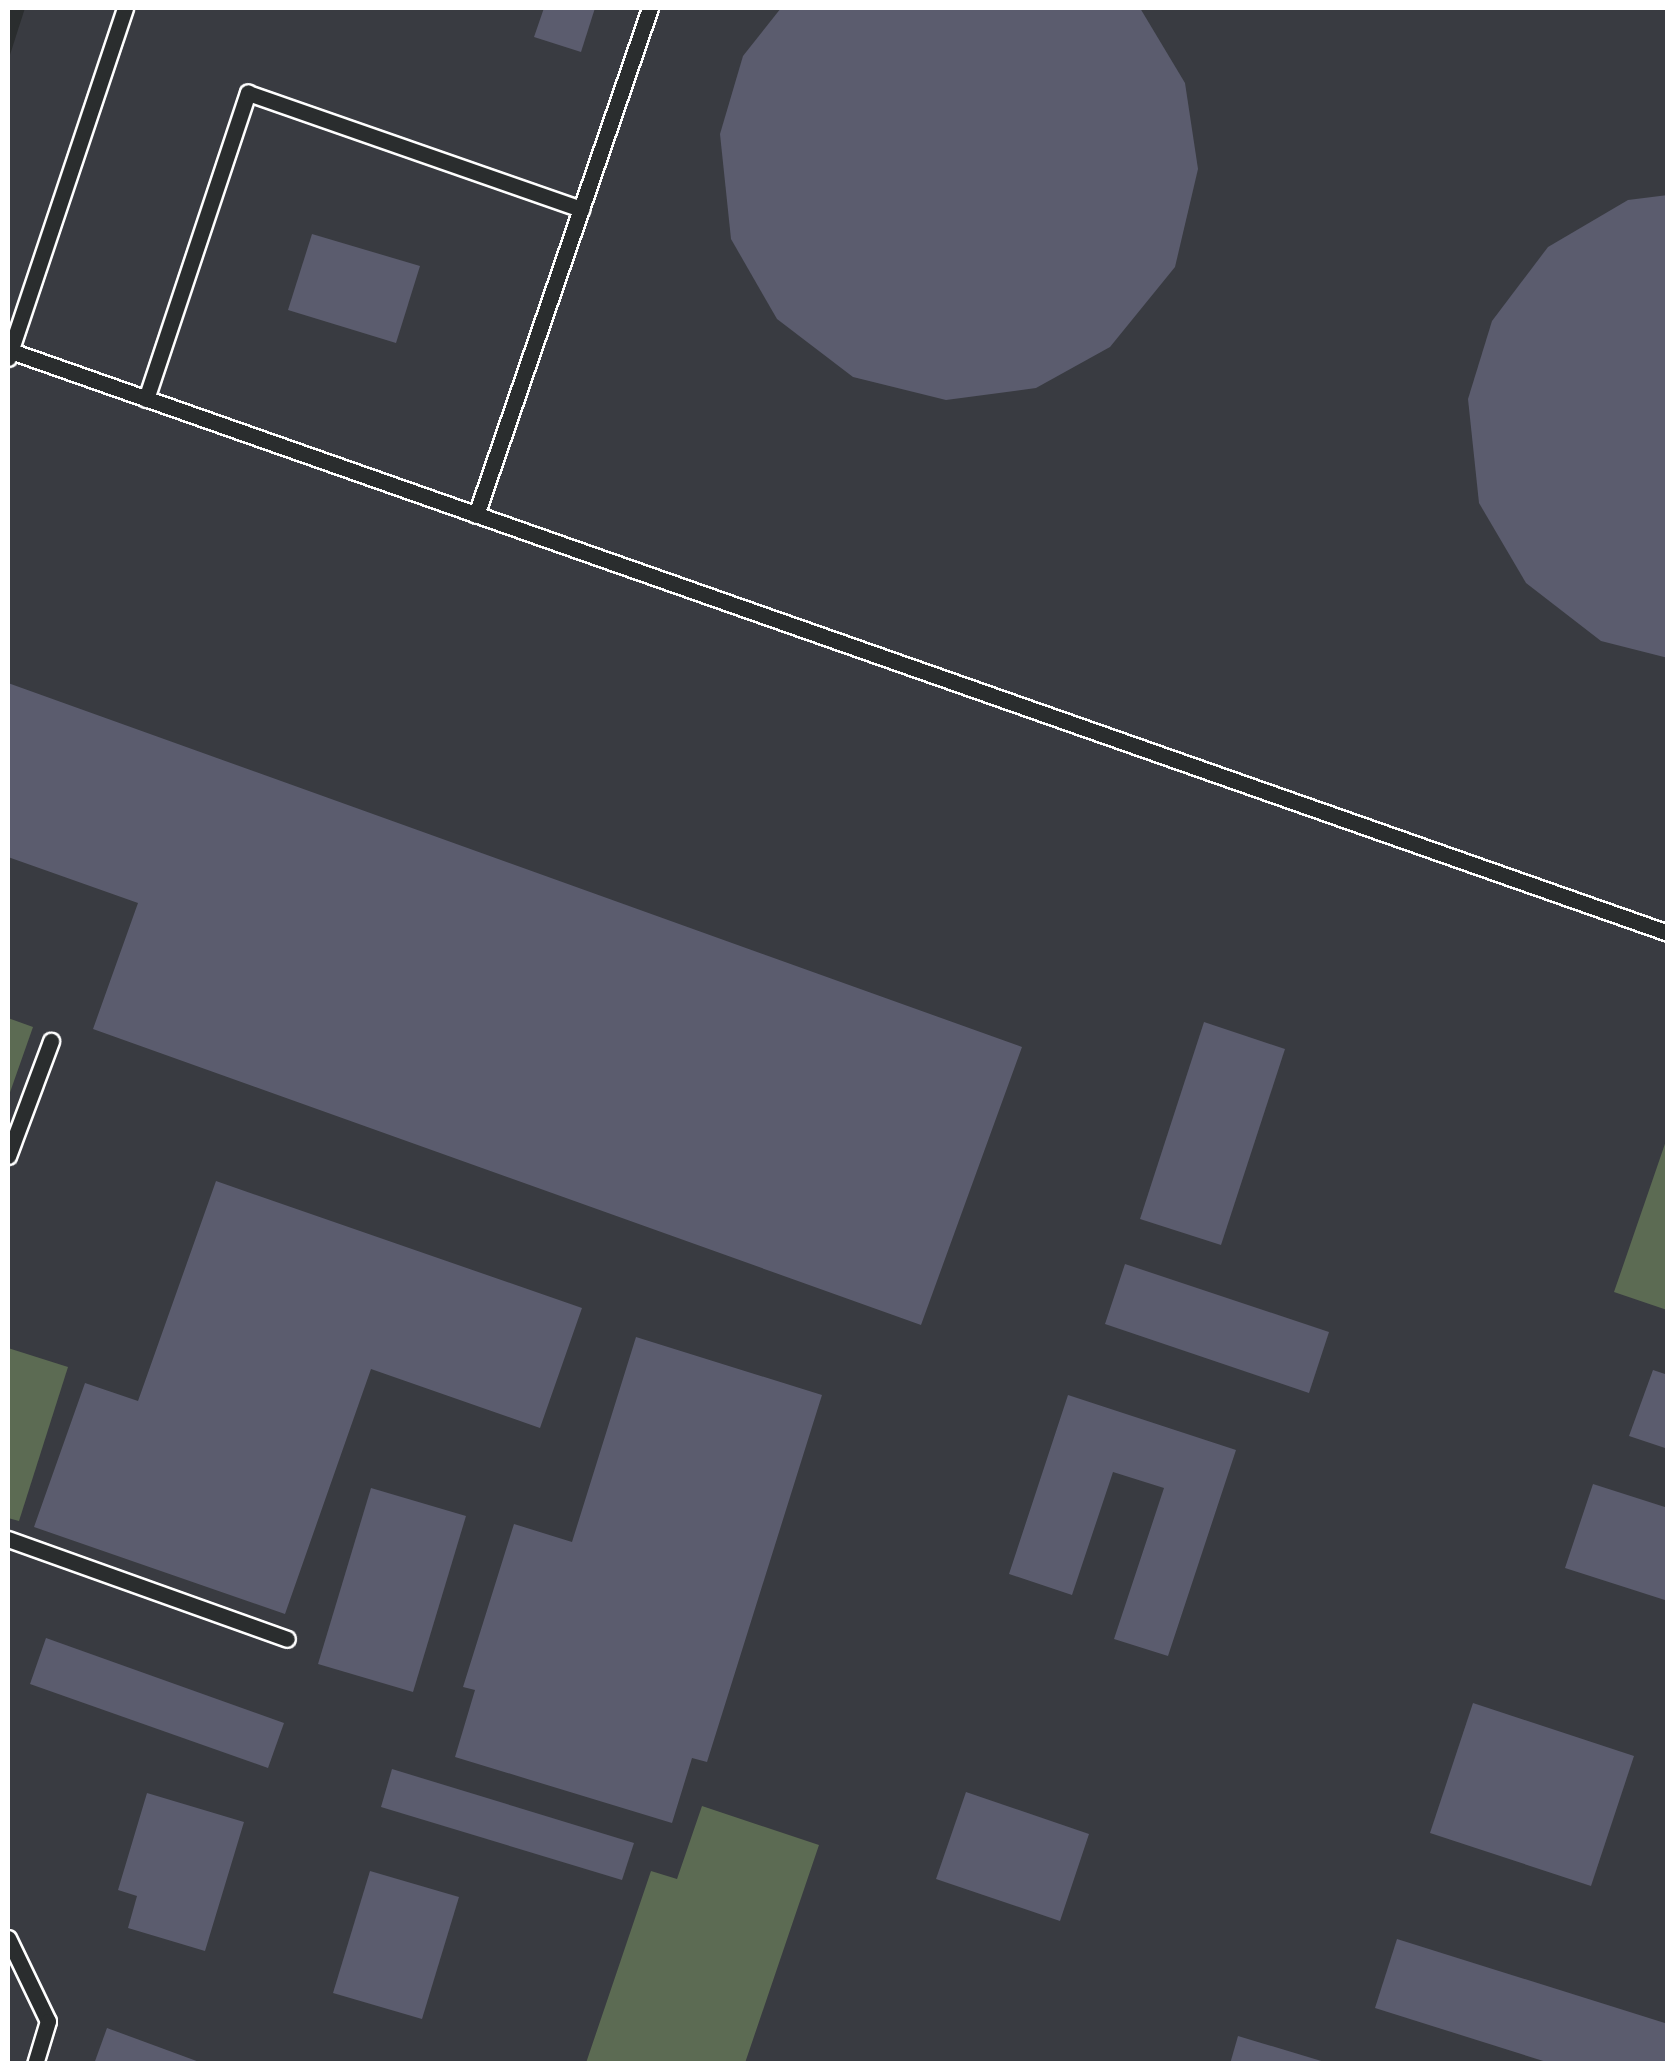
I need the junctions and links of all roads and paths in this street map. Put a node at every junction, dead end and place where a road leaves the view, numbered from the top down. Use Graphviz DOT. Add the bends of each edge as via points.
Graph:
graph roads {
  1 [pos="125,8"];
  2 [pos="650,8"];
  3 [pos="581,209"];
  4 [pos="8,353"];
  5 [pos="146,399"];
  6 [pos="476,515"];
  7 [pos="1668,933"];
  8 [pos="51,1041"];
  9 [pos="8,1156"];
  10 [pos="8,1539"];
  11 [pos="288,1639"];
  12 [pos="8,1938"];
  13 [pos="35,2064"];
  1 -- 4 [label="lane"];
  2 -- 3 [label="lane"];
  3 -- 5 [label="lane" via="248,94"];
  3 -- 6 [label="lane"];
  4 -- 5 [label="lane"];
  5 -- 6 [label="lane"];
  6 -- 7 [label="lane"];
  8 -- 9 [label="lane"];
  10 -- 11 [label="lane"];
  12 -- 13 [label="lane" via="48,2021"];
}
